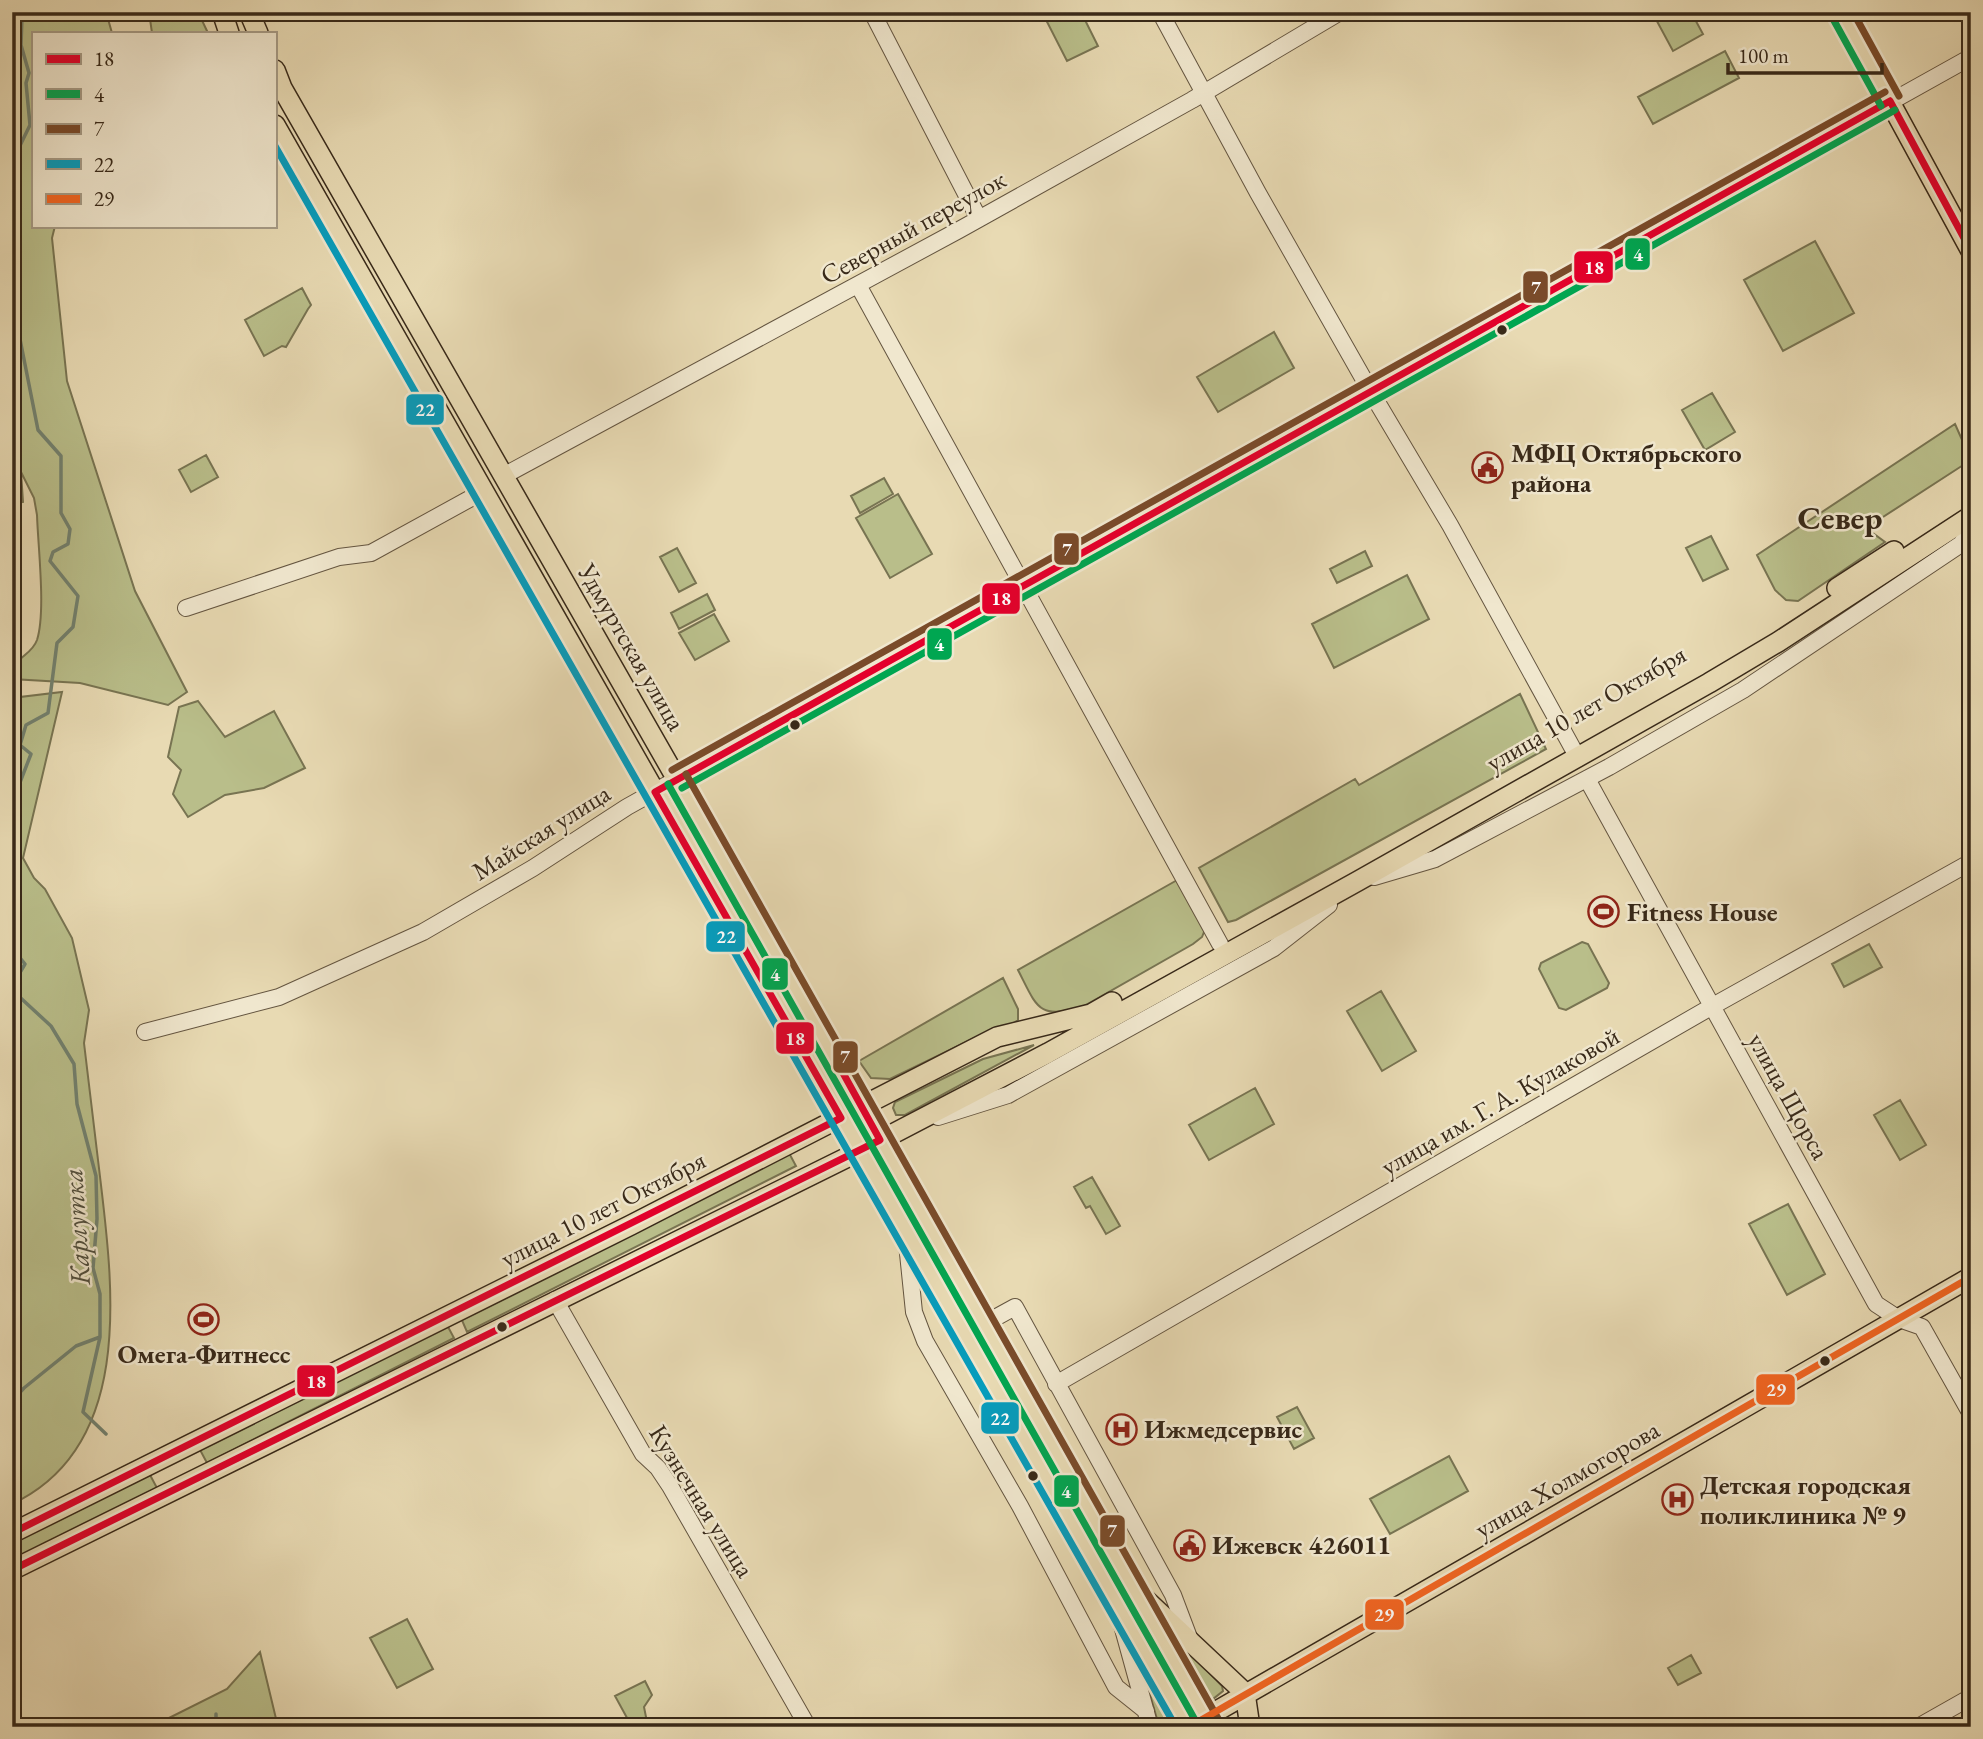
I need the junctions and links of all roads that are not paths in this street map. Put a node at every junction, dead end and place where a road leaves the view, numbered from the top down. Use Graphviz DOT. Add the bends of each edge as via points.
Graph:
graph roads {
  1 [pos="222,12"];
  2 [pos="249,12"];
  3 [pos="872,12"];
  4 [pos="1160,12"];
  5 [pos="1340,12"];
  6 [pos="1841,12"];
  7 [pos="229,32"];
  8 [pos="258,32"];
  9 [pos="1971,57"];
  10 [pos="276,73"];
  11 [pos="1204,93"];
  12 [pos="1890,101"];
  13 [pos="276,127"];
  14 [pos="979,219"];
  15 [pos="1971,251"];
  16 [pos="858,285"];
  17 [pos="1371,392"];
  18 [pos="505,475"];
  19 [pos="482,492"];
  20 [pos="1971,504"];
  21 [pos="1971,516"];
  22 [pos="1971,529"];
  23 [pos="1024,586"];
  24 [pos="186,608"];
  25 [pos="649,730"];
  26 [pos="628,744"];
  27 [pos="1575,753"];
  28 [pos="677,779"];
  29 [pos="1587,779"];
  30 [pos="656,792"];
  31 [pos="1971,862"];
  32 [pos="1358,881"];
  33 [pos="1222,949"];
  34 [pos="1712,1007"];
  35 [pos="145,1032"];
  36 [pos="862,1107"];
  37 [pos="841,1118"];
  38 [pos="903,1128"];
  39 [pos="880,1140"];
  40 [pos="860,1151"];
  41 [pos="906,1232"];
  42 [pos="1971,1276"];
  43 [pos="555,1300"];
  44 [pos="1922,1306"];
  45 [pos="1892,1323"];
  46 [pos="984,1324"];
  47 [pos="1922,1327"];
  48 [pos="1056,1384"];
  49 [pos="1971,1414"];
  50 [pos="189,1445"];
  51 [pos="149,1464"];
  52 [pos="204,1474"];
  53 [pos="164,1494"];
  54 [pos="12,1533"];
  55 [pos="12,1570"];
  56 [pos="1166,1585"];
  57 [pos="1132,1587"];
  58 [pos="1115,1599"];
  59 [pos="1190,1640"];
  60 [pos="1245,1693"];
  61 [pos="1971,1697"];
  62 [pos="1148,1719"];
  63 [pos="1198,1724"];
  64 [pos="808,1727"];
  65 [pos="1250,1727"];
  66 [pos="1918,1727"];
  1 -- 7 [label="main road"];
  2 -- 8 [label="main road"];
  3 -- 14 [label="street"];
  4 -- 11 [label="street"];
  5 -- 11 [label="street, Северный переулок"];
  6 -- 12 [label="main road"];
  9 -- 12 [label="street, Майская улица"];
  10 -- 18 [label="main road, Удмуртская улица"];
  11 -- 14 [label="street, Северный переулок"];
  11 -- 17 [label="street"];
  12 -- 15 [label="main road"];
  12 -- 17 [label="street, Майская улица"];
  13 -- 19 [label="main road, Удмуртская улица"];
  14 -- 16 [label="street, Северный переулок"];
  16 -- 18 [label="street, Северный переулок"];
  16 -- 23 [label="street"];
  17 -- 23 [label="street, Майская улица"];
  17 -- 27 [label="street"];
  18 -- 25 [label="main road, Удмуртская улица"];
  19 -- 24 [label="street" via="371,553 339,557"];
  19 -- 26 [label="main road, Удмуртская улица"];
  20 -- 27 [label="main road, улица 10 лет Октября"];
  21 -- 27 [label="main road, улица 10 лет Октября" via="1777,642"];
  22 -- 29 [label="street, улица 10 лет Октября" via="1961,544 1743,690"];
  23 -- 28 [label="street, Майская улица"];
  23 -- 33 [label="street"];
  25 -- 26 [label="main road" via="642,743"];
  25 -- 28 [label="main road, Удмуртская улица"];
  26 -- 30 [label="main road, Удмуртская улица"];
  27 -- 32 [label="main road, улица 10 лет Октября"];
  27 -- 33 [label="main road, улица 10 лет Октября"];
  28 -- 30 [label="street, Майская улица"];
  28 -- 36 [label="main road, Удмуртская улица"];
  29 -- 32 [label="street, улица 10 лет Октября" via="1435,859"];
  29 -- 34 [label="street, улица Щорса"];
  30 -- 35 [label="street, Майская улица" via="424,932 279,997"];
  30 -- 37 [label="main road, Удмуртская улица"];
  31 -- 34 [label="street, улица им. Г. А. Кулаковой"];
  32 -- 33 [label="main road, улица 10 лет Октября"];
  32 -- 38 [label="street, улица 10 лет Октября" via="1274,948 1009,1095"];
  33 -- 36 [label="main road, улица 10 лет Октября" via="1091,1014 997,1037"];
  33 -- 38 [label="main road, улица 10 лет Октября" via="1048,1052"];
  34 -- 45 [label="street, улица Щорса" via="1876,1304"];
  34 -- 48 [label="street, улица им. Г. А. Кулаковой"];
  36 -- 37 [label="main road, улица 10 лет Октября"];
  36 -- 39 [label="main road, Удмуртская улица"];
  37 -- 40 [label="main road, Удмуртская улица"];
  37 -- 50 [label="main road, улица 10 лет Октября"];
  38 -- 39 [label="main road, улица 10 лет Октября"];
  39 -- 40 [label="main road, улица 10 лет Октября"];
  39 -- 46 [label="main road, Удмуртская улица"];
  40 -- 41 [label="main road, Удмуртская улица"];
  40 -- 43 [label="main road, улица 10 лет Октября"];
  41 -- 58 [label="main road, Удмуртская улица"];
  41 -- 62 [label="street, Удмуртская улица" via="914,1312 925,1341 1027,1518 1116,1687"];
  42 -- 44 [label="main road, улица Холмогорова"];
  43 -- 52 [label="main road, улица 10 лет Октября"];
  43 -- 64 [label="street, Кузнечная улица" via="643,1454 670,1486"];
  44 -- 45 [label="main road, улица Холмогорова"];
  44 -- 47 [label="street"];
  45 -- 47 [label="street, улица Щорса"];
  45 -- 60 [label="main road, улица Холмогорова"];
  46 -- 48 [label="street" via="1015,1307"];
  46 -- 57 [label="main road, Удмуртская улица"];
  47 -- 49 [label="street"];
  48 -- 56 [label="street"];
  50 -- 51 [label="main road, улица 10 лет Октября"];
  50 -- 52 [label="main road" via="190,1461"];
  51 -- 53 [label="main road" via="163,1476"];
  51 -- 54 [label="main road, улица 10 лет Октября"];
  52 -- 53 [label="main road, улица 10 лет Октября"];
  53 -- 55 [label="main road, улица 10 лет Октября"];
  56 -- 57 [label="street" via="1152,1593"];
  56 -- 59 [label="street"];
  57 -- 59 [label="main road"];
  57 -- 63 [label="main road, Удмуртская улица"];
  58 -- 62 [label="street"];
  58 -- 63 [label="main road, Удмуртская улица"];
  59 -- 60 [label="main road"];
  60 -- 63 [label="main road, улица Холмогорова"];
  60 -- 65 [label="main road"];
  61 -- 66 [label="street"];
}
